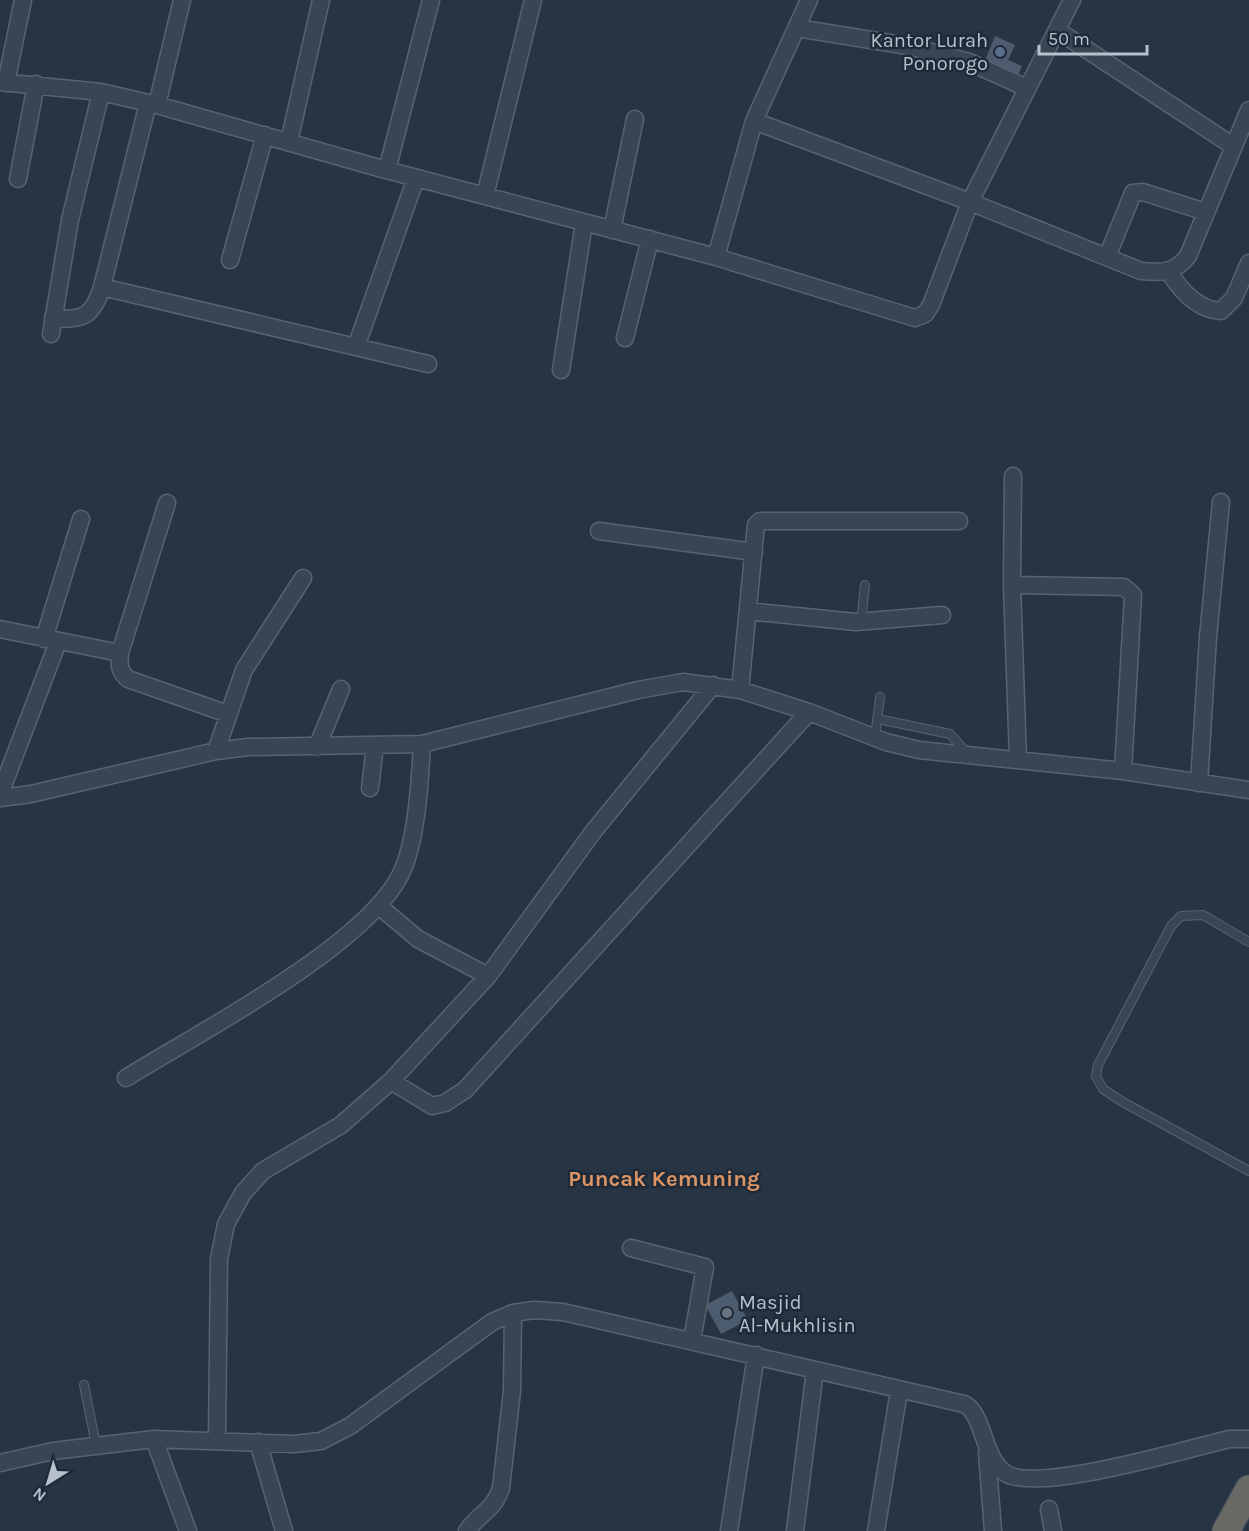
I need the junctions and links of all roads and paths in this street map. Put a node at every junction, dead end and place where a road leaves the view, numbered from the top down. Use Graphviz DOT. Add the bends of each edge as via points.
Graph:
graph roads {
  1 [pos="23,0"];
  2 [pos="182,0"];
  3 [pos="321,0"];
  4 [pos="431,0"];
  5 [pos="533,0"];
  6 [pos="809,0"];
  7 [pos="1072,0"];
  8 [pos="797,28"];
  9 [pos="1057,30"];
  10 [pos="3,82"];
  11 [pos="36,84"];
  12 [pos="1027,88"];
  13 [pos="101,92"];
  14 [pos="153,104"];
  15 [pos="1249,110"];
  16 [pos="635,119"];
  17 [pos="754,121"];
  18 [pos="1245,133"];
  19 [pos="265,135"];
  20 [pos="289,142"];
  21 [pos="1233,146"];
  22 [pos="387,170"];
  23 [pos="416,178"];
  24 [pos="18,179"];
  25 [pos="485,196"];
  26 [pos="970,202"];
  27 [pos="1206,212"];
  28 [pos="584,223"];
  29 [pos="612,230"];
  30 [pos="650,240"];
  31 [pos="716,257"];
  32 [pos="1107,257"];
  33 [pos="230,260"];
  34 [pos="1249,263"];
  35 [pos="1169,272"];
  36 [pos="102,287"];
  37 [pos="625,338"];
  38 [pos="356,347"];
  39 [pos="428,364"];
  40 [pos="561,370"];
  41 [pos="1013,476"];
  42 [pos="1221,502"];
  43 [pos="167,503"];
  44 [pos="81,519"];
  45 [pos="959,521"];
  46 [pos="599,531"];
  47 [pos="754,552"];
  48 [pos="303,578"];
  49 [pos="866,585"];
  50 [pos="1012,585"];
  51 [pos="748,611"];
  52 [pos="942,615"];
  53 [pos="861,622"];
  54 [pos="0,630"];
  55 [pos="51,640"];
  56 [pos="120,653"];
  57 [pos="713,685"];
  58 [pos="341,689"];
  59 [pos="740,690"];
  60 [pos="880,697"];
  61 [pos="808,712"];
  62 [pos="228,714"];
  63 [pos="878,719"];
  64 [pos="875,737"];
  65 [pos="422,744"];
  66 [pos="375,746"];
  67 [pos="316,747"];
  68 [pos="216,751"];
  69 [pos="968,755"];
  70 [pos="1018,759"];
  71 [pos="1123,771"];
  72 [pos="1198,783"];
  73 [pos="370,788"];
  74 [pos="1249,790"];
  75 [pos="0,796"];
  76 [pos="379,906"];
  77 [pos="1249,942"];
  78 [pos="488,976"];
  79 [pos="126,1078"];
  80 [pos="391,1081"];
  81 [pos="1249,1171"];
  82 [pos="630,1248"];
  83 [pos="513,1313"];
  84 [pos="692,1340"];
  85 [pos="756,1355"];
  86 [pos="815,1370"];
  87 [pos="84,1385"];
  88 [pos="899,1390"];
  89 [pos="154,1439"];
  90 [pos="1249,1439"];
  91 [pos="218,1440"];
  92 [pos="258,1442"];
  93 [pos="96,1445"];
  94 [pos="987,1449"];
  95 [pos="0,1463"];
  96 [pos="1249,1489"];
  97 [pos="1049,1509"];
  98 [pos="188,1531"];
  99 [pos="284,1531"];
  100 [pos="467,1531"];
  101 [pos="729,1531"];
  102 [pos="795,1531"];
  103 [pos="876,1531"];
  104 [pos="993,1531"];
  105 [pos="1053,1531"];
  106 [pos="1226,1531"];
  1 -- 10 [label="street"];
  2 -- 14 [label="street"];
  3 -- 20 [label="street"];
  4 -- 22 [label="street"];
  5 -- 25 [label="street"];
  6 -- 8 [label="street"];
  7 -- 9 [label="street"];
  8 -- 12 [label="street" via="880,41 969,62"];
  8 -- 17 [label="street"];
  9 -- 12 [label="street"];
  9 -- 21 [label="street"];
  10 -- 11 [label="street"];
  11 -- 13 [label="street"];
  11 -- 24 [label="street"];
  12 -- 26 [label="street"];
  13 -- 14 [label="street"];
  13 -- 36 [label="street" via="70,220 52,326 85,315 97,304"];
  14 -- 19 [label="street"];
  14 -- 36 [label="street"];
  15 -- 18 [label="street"];
  16 -- 29 [label="street"];
  17 -- 26 [label="street"];
  17 -- 31 [label="street"];
  18 -- 21 [label="street"];
  19 -- 20 [label="street"];
  19 -- 33 [label="street"];
  20 -- 22 [label="street"];
  21 -- 27 [label="street"];
  22 -- 23 [label="street"];
  23 -- 25 [label="street"];
  23 -- 38 [label="street"];
  25 -- 28 [label="street"];
  26 -- 31 [label="street" via="931,305 925,314 915,318"];
  26 -- 32 [label="street"];
  27 -- 32 [label="street" via="1143,192 1133,193"];
  27 -- 35 [label="street" via="1188,256 1180,267"];
  28 -- 29 [label="street"];
  28 -- 40 [label="street"];
  29 -- 30 [label="street"];
  30 -- 31 [label="street"];
  30 -- 37 [label="street"];
  32 -- 35 [label="street" via="1142,271"];
  34 -- 35 [label="street" via="1234,298 1221,311 1211,311 1195,302"];
  36 -- 38 [label="street"];
  38 -- 39 [label="street"];
  41 -- 50 [label="street"];
  42 -- 72 [label="street"];
  43 -- 56 [label="street"];
  44 -- 55 [label="street"];
  45 -- 47 [label="street" via="768,520 756,525"];
  46 -- 47 [label="street"];
  47 -- 51 [label="street"];
  48 -- 62 [label="street" via="244,670"];
  49 -- 53 [label="lane"];
  50 -- 70 [label="street"];
  50 -- 71 [label="street" via="1124,587 1133,595"];
  51 -- 53 [label="street"];
  51 -- 59 [label="street"];
  52 -- 53 [label="street"];
  54 -- 55 [label="street"];
  55 -- 56 [label="street"];
  55 -- 75 [label="street"];
  56 -- 62 [label="street" via="121,673 128,679"];
  57 -- 59 [label="street"];
  57 -- 65 [label="street" via="683,682 639,690"];
  57 -- 78 [label="street" via="593,832"];
  58 -- 67 [label="street"];
  59 -- 61 [label="street"];
  60 -- 63 [label="lane"];
  61 -- 64 [label="street"];
  61 -- 80 [label="street" via="465,1090 432,1106"];
  62 -- 68 [label="street"];
  63 -- 64 [label="lane"];
  63 -- 69 [label="lane" via="950,734"];
  64 -- 69 [label="street" via="919,750"];
  65 -- 66 [label="street"];
  65 -- 76 [label="street" via="407,860"];
  66 -- 67 [label="street"];
  66 -- 73 [label="street"];
  67 -- 68 [label="street" via="274,745"];
  68 -- 75 [label="street" via="108,778"];
  69 -- 70 [label="street"];
  70 -- 71 [label="street"];
  71 -- 72 [label="street"];
  72 -- 74 [label="street"];
  76 -- 78 [label="street" via="418,939"];
  76 -- 79 [label="street" via="319,958"];
  77 -- 81 [label="lane" via="1203,915 1181,916 1171,926 1098,1065 1096,1076 1103,1089 1121,1101"];
  78 -- 80 [label="street"];
  80 -- 91 [label="street" via="341,1125 263,1172 243,1193 226,1224 219,1259"];
  82 -- 84 [label="street" via="705,1267"];
  83 -- 84 [label="street" via="563,1312"];
  83 -- 92 [label="street" via="492,1322 321,1441"];
  83 -- 100 [label="street" via="512,1391 501,1488 488,1513"];
  84 -- 85 [label="street"];
  85 -- 86 [label="street"];
  85 -- 101 [label="street"];
  86 -- 88 [label="street"];
  86 -- 102 [label="street"];
  87 -- 93 [label="lane"];
  88 -- 94 [label="street" via="970,1407"];
  88 -- 103 [label="street"];
  89 -- 91 [label="street"];
  89 -- 93 [label="street"];
  89 -- 98 [label="street"];
  90 -- 94 [label="street" via="1229,1439 1062,1477 1026,1479 1007,1475"];
  91 -- 92 [label="street"];
  92 -- 99 [label="street"];
  93 -- 95 [label="street"];
  94 -- 104 [label="street"];
  96 -- 106 [label="highway"];
  97 -- 105 [label="street"];
}
